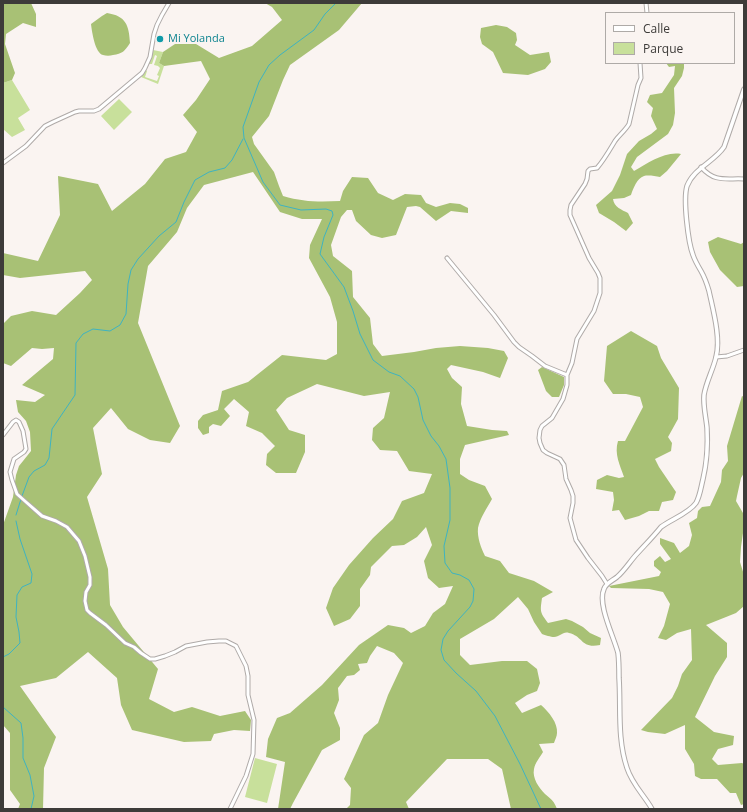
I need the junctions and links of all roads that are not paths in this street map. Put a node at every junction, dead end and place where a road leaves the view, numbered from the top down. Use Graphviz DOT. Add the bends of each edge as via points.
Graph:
graph roads {
  1 [pos="169,3"];
  2 [pos="640,64"];
  3 [pos="744,89"];
  4 [pos="3,163"];
  5 [pos="701,167"];
  6 [pos="744,179"];
  7 [pos="447,258"];
  8 [pos="744,350"];
  9 [pos="716,357"];
  10 [pos="567,375"];
  11 [pos="3,435"];
  12 [pos="607,584"];
  13 [pos="230,809"];
  14 [pos="652,809"];
  1 -- 4 [label="street" via="157,25 148,62 142,73 99,109 75,112 45,126 26,146"];
  2 -- 10 [label="street" via="641,78 629,124 597,168 588,171 587,179 570,210 577,233 598,273 601,286 594,310 577,339"];
  3 -- 5 [label="street" via="724,147"];
  5 -- 6 [label="street" via="713,177 722,180"];
  5 -- 9 [label="street" via="687,187 688,230 692,255 705,279 712,307 718,350"];
  7 -- 10 [label="street" via="519,347 544,366"];
  8 -- 9 [label="street"];
  9 -- 12 [label="street" via="704,395 708,439 699,496 686,512 661,527 617,577"];
  10 -- 12 [label="street" via="563,399 552,418 542,426 539,438 543,450 560,459 564,465 573,496 570,518 576,540"];
  11 -- 13 [label="street" via="13,422 19,422 26,449 14,459 10,472 17,494 42,516 62,524 78,541 85,556 90,578 85,598 88,610 125,643 150,659 186,646 207,642 226,641 236,646 248,676 248,695 254,720 253,754 246,776"];
  12 -- 14 [label="street" via="602,598 618,654 620,738 630,776"];
}
